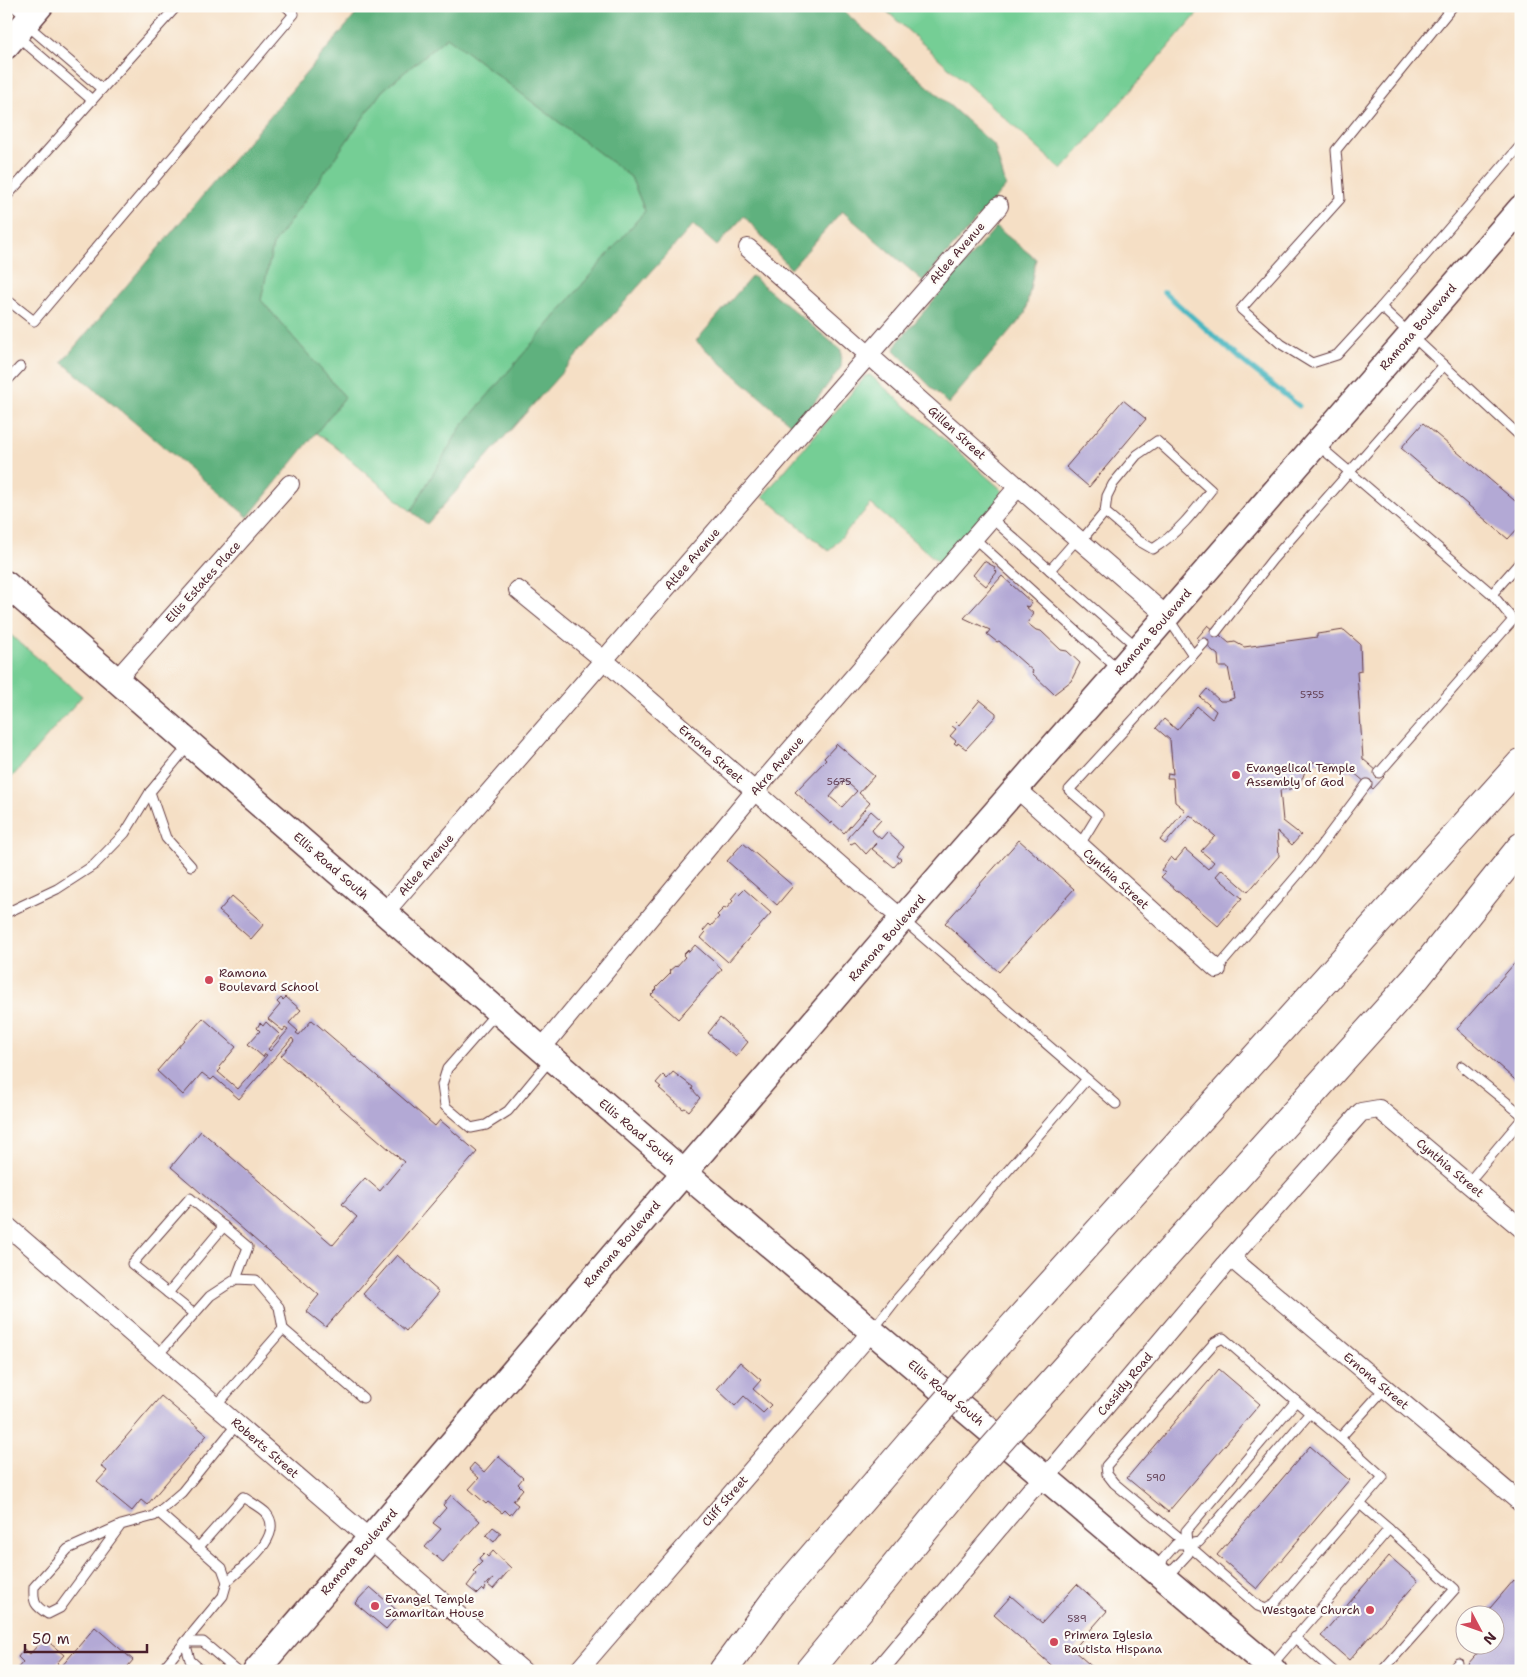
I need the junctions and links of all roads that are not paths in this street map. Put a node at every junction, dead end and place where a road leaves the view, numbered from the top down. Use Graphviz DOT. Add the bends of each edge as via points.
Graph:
graph roads {
  1 [pos="177,6"];
  2 [pos="286,6"];
  3 [pos="1453,6"];
  4 [pos="296,10"];
  5 [pos="21,23"];
  6 [pos="102,89"];
  7 [pos="92,100"];
  8 [pos="1521,145"];
  9 [pos="6,197"];
  10 [pos="999,206"];
  11 [pos="1521,208"];
  12 [pos="748,248"];
  13 [pos="6,299"];
  14 [pos="1382,307"];
  15 [pos="1412,334"];
  16 [pos="869,354"];
  17 [pos="1444,365"];
  18 [pos="20,367"];
  19 [pos="6,382"];
  20 [pos="1521,437"];
  21 [pos="1316,444"];
  22 [pos="1349,472"];
  23 [pos="290,484"];
  24 [pos="1018,487"];
  25 [pos="1106,512"];
  26 [pos="991,518"];
  27 [pos="974,538"];
  28 [pos="1079,540"];
  29 [pos="1521,561"];
  30 [pos="1050,570"];
  31 [pos="6,584"];
  32 [pos="518,590"];
  33 [pos="1492,594"];
  34 [pos="1167,616"];
  35 [pos="1216,632"];
  36 [pos="1204,643"];
  37 [pos="1139,649"];
  38 [pos="1194,655"];
  39 [pos="605,661"];
  40 [pos="1120,670"];
  41 [pos="116,680"];
  42 [pos="190,744"];
  43 [pos="1521,763"];
  44 [pos="1379,773"];
  45 [pos="1367,784"];
  46 [pos="1016,788"];
  47 [pos="150,792"];
  48 [pos="754,792"];
  49 [pos="1079,846"];
  50 [pos="1521,847"];
  51 [pos="191,866"];
  52 [pos="1521,873"];
  53 [pos="385,912"];
  54 [pos="6,913"];
  55 [pos="902,919"];
  56 [pos="1217,968"];
  57 [pos="1416,978"];
  58 [pos="498,1011"];
  59 [pos="546,1054"];
  60 [pos="1462,1066"];
  61 [pos="1088,1079"];
  62 [pos="1116,1104"];
  63 [pos="1379,1109"];
  64 [pos="1521,1114"];
  65 [pos="1521,1120"];
  66 [pos="685,1172"];
  67 [pos="1468,1183"];
  68 [pos="6,1225"];
  69 [pos="224,1226"];
  70 [pos="1521,1228"];
  71 [pos="1231,1258"];
  72 [pos="236,1279"];
  73 [pos="168,1293"];
  74 [pos="194,1314"];
  75 [pos="283,1329"];
  76 [pos="872,1331"];
  77 [pos="158,1356"];
  78 [pos="1385,1388"];
  79 [pos="363,1398"];
  80 [pos="1296,1401"];
  81 [pos="216,1406"];
  82 [pos="1310,1413"];
  83 [pos="236,1424"];
  84 [pos="1340,1438"];
  85 [pos="1046,1477"];
  86 [pos="1360,1504"];
  87 [pos="1521,1504"];
  88 [pos="158,1512"];
  89 [pos="121,1525"];
  90 [pos="1389,1529"];
  91 [pos="370,1539"];
  92 [pos="1187,1544"];
  93 [pos="198,1548"];
  94 [pos="1160,1574"];
  95 [pos="227,1582"];
  96 [pos="1294,1638"];
  97 [pos="185,1642"];
  98 [pos="1458,1663"];
  99 [pos="1272,1669"];
  100 [pos="160,1671"];
  101 [pos="202,1671"];
  102 [pos="237,1671"];
  103 [pos="256,1671"];
  104 [pos="523,1671"];
  105 [pos="578,1671"];
  106 [pos="723,1671"];
  107 [pos="809,1671"];
  108 [pos="878,1671"];
  109 [pos="1334,1671"];
  110 [pos="1382,1671"];
  111 [pos="1451,1671"];
  1 -- 6 [label="lane"];
  2 -- 4 [label="lane"];
  3 -- 14 [label="lane" via="1336,150 1340,199 1242,309 1282,344 1312,364 1338,355"];
  4 -- 13 [label="lane" via="34,321"];
  5 -- 6 [label="lane"];
  5 -- 7 [label="lane"];
  6 -- 7 [label="lane"];
  7 -- 9 [label="lane"];
  8 -- 14 [label="lane"];
  10 -- 16 [label="street, Atlee Avenue"];
  11 -- 15 [label="street, Ramona Boulevard"];
  12 -- 16 [label="street, Gillen Street"];
  14 -- 15 [label="lane"];
  15 -- 17 [label="lane"];
  15 -- 21 [label="street, Ramona Boulevard"];
  16 -- 24 [label="street, Gillen Street"];
  16 -- 39 [label="street, Atlee Avenue"];
  17 -- 20 [label="lane"];
  17 -- 22 [label="lane"];
  18 -- 19 [label="lane"];
  21 -- 22 [label="lane"];
  21 -- 34 [label="street, Ramona Boulevard"];
  22 -- 33 [label="lane"];
  22 -- 35 [label="lane" via="1272,560"];
  23 -- 41 [label="street, Ellis Estates Place"];
  24 -- 26 [label="street, Akra Avenue"];
  24 -- 28 [label="street, Gillen Street"];
  25 -- 25 [label="lane" via="1107,496 1113,484 1137,455 1157,441 1211,490 1168,540 1153,548 1139,541"];
  25 -- 28 [label="lane"];
  26 -- 27 [label="street, Akra Avenue"];
  26 -- 30 [label="lane"];
  27 -- 40 [label="lane"];
  27 -- 48 [label="street, Akra Avenue"];
  28 -- 30 [label="lane"];
  28 -- 34 [label="street, Gillen Street"];
  29 -- 33 [label="lane"];
  30 -- 37 [label="lane"];
  31 -- 41 [label="street, Ellis Road South"];
  32 -- 39 [label="street, Ernona Street"];
  33 -- 44 [label="lane" via="1513,620"];
  34 -- 37 [label="street, Ramona Boulevard"];
  34 -- 38 [label="lane"];
  36 -- 38 [label="lane"];
  37 -- 40 [label="street, Ramona Boulevard"];
  38 -- 49 [label="lane" via="1069,790 1098,815"];
  39 -- 48 [label="street, Ernona Street"];
  39 -- 53 [label="street, Atlee Avenue"];
  40 -- 46 [label="street, Ramona Boulevard"];
  41 -- 42 [label="street, Ellis Road South"];
  42 -- 47 [label="lane"];
  42 -- 53 [label="street, Ellis Road South"];
  43 -- 106 [label="highway, bridge" via="998,1343 776,1599"];
  45 -- 56 [label="lane" via="1307,864"];
  46 -- 49 [label="street, Cynthia Street"];
  46 -- 55 [label="street, Ramona Boulevard"];
  47 -- 51 [label="lane" via="166,838"];
  47 -- 54 [label="lane" via="125,833 94,865 58,889"];
  48 -- 55 [label="street, Ernona Street"];
  48 -- 59 [label="street, Akra Avenue"];
  49 -- 56 [label="street, Cynthia Street"];
  50 -- 57 [label="highway"];
  52 -- 57 [label="highway"];
  53 -- 58 [label="street, Ellis Road South"];
  55 -- 61 [label="lane"];
  55 -- 66 [label="street, Ramona Boulevard"];
  57 -- 107 [label="highway, bridge" via="973,1471"];
  58 -- 59 [label="street, Ellis Road South"];
  58 -- 59 [label="lane" via="447,1069 442,1085 444,1106 471,1128 486,1126 508,1111"];
  59 -- 66 [label="street, Ellis Road South"];
  60 -- 64 [label="lane"];
  61 -- 62 [label="lane"];
  61 -- 76 [label="lane"];
  63 -- 67 [label="street, Cynthia Street"];
  63 -- 71 [label="street, Cassidy Road" via="1361,1112 1354,1119"];
  65 -- 67 [label="lane"];
  66 -- 76 [label="street, Ellis Road South"];
  66 -- 91 [label="street, Ramona Boulevard"];
  67 -- 70 [label="street, Cynthia Street"];
  68 -- 77 [label="street, Roberts Street"];
  69 -- 72 [label="lane" via="248,1246"];
  69 -- 73 [label="lane"];
  69 -- 73 [label="lane" via="190,1198 132,1264"];
  71 -- 78 [label="street, Ernona Street"];
  71 -- 85 [label="street, Cassidy Road"];
  72 -- 74 [label="lane" via="210,1296"];
  72 -- 75 [label="lane" via="256,1280 279,1308"];
  73 -- 74 [label="lane"];
  74 -- 77 [label="lane"];
  75 -- 79 [label="lane"];
  75 -- 81 [label="lane"];
  76 -- 85 [label="street, Ellis Road South"];
  76 -- 105 [label="street, Cliff Street"];
  77 -- 81 [label="street, Roberts Street"];
  78 -- 84 [label="lane"];
  78 -- 87 [label="street, Ernona Street"];
  80 -- 82 [label="lane"];
  80 -- 92 [label="lane" via="1186,1531"];
  80 -- 92 [label="lane" via="1224,1338 1215,1342 1106,1466 1107,1474 1114,1483"];
  81 -- 83 [label="street, Roberts Street"];
  82 -- 84 [label="lane"];
  82 -- 92 [label="lane" via="1199,1542"];
  83 -- 88 [label="lane" via="182,1492"];
  83 -- 91 [label="street, Roberts Street"];
  84 -- 86 [label="lane" via="1383,1477"];
  85 -- 94 [label="street, Ellis Road South"];
  85 -- 108 [label="street, Cassidy Road" via="1030,1490"];
  86 -- 90 [label="lane"];
  86 -- 92 [label="lane" via="1273,1605 1266,1609 1258,1606"];
  88 -- 89 [label="lane"];
  88 -- 93 [label="lane"];
  89 -- 89 [label="lane" via="68,1549 34,1587 37,1608 48,1614 60,1608"];
  90 -- 96 [label="lane"];
  90 -- 110 [label="lane" via="1455,1589"];
  91 -- 103 [label="street, Ramona Boulevard"];
  91 -- 104 [label="street, Roberts Street"];
  92 -- 94 [label="lane" via="1188,1554 1174,1569"];
  92 -- 94 [label="lane" via="1176,1544 1162,1559"];
  93 -- 95 [label="lane" via="222,1568"];
  93 -- 95 [label="lane" via="243,1497 266,1513 272,1526 270,1536"];
  94 -- 99 [label="street, Ellis Road South"];
  95 -- 97 [label="lane" via="223,1596"];
  96 -- 99 [label="lane"];
  96 -- 109 [label="lane"];
  97 -- 100 [label="lane"];
  97 -- 101 [label="lane" via="190,1660"];
  97 -- 102 [label="lane" via="204,1642"];
  98 -- 111 [label="lane"];
}
